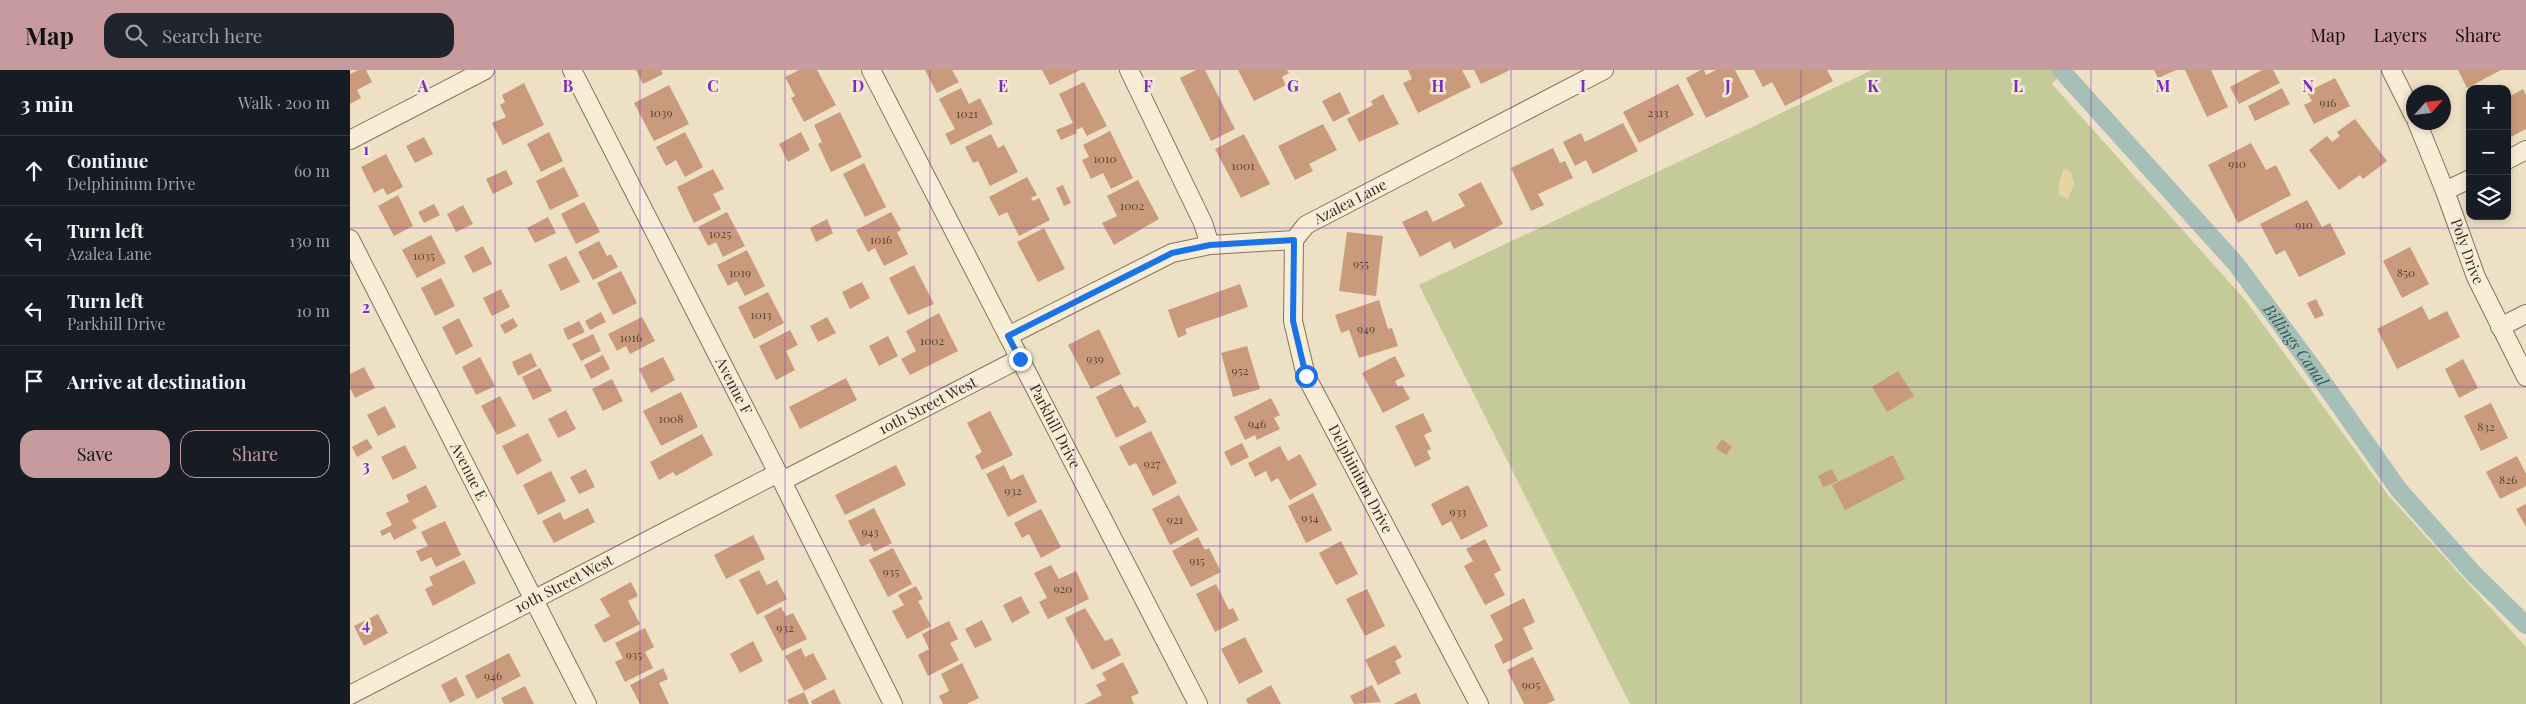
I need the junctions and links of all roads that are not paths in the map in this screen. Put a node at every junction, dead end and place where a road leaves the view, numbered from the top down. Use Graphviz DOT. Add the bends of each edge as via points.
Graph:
graph roads {
  1 [pos="485,70"];
  2 [pos="572,70"];
  3 [pos="871,70"];
  4 [pos="1129,70"];
  5 [pos="1604,70"];
  6 [pos="2390,70"];
  7 [pos="2406,101"];
  8 [pos="2420,130"];
  9 [pos="350,140"];
  10 [pos="2526,150"];
  11 [pos="2511,158"];
  12 [pos="2466,181"];
  13 [pos="2446,192"];
  14 [pos="350,239"];
  15 [pos="1294,240"];
  16 [pos="1210,245"];
  17 [pos="2526,314"];
  18 [pos="2500,327"];
  19 [pos="1008,336"];
  20 [pos="1020,359"];
  21 [pos="2526,377"];
  22 [pos="780,477"];
  23 [pos="532,601"];
  24 [pos="350,695"];
  25 [pos="586,704"];
  26 [pos="893,704"];
  27 [pos="1198,704"];
  28 [pos="1479,704"];
  1 -- 9 [label="street"];
  2 -- 22 [label="street, Avenue F"];
  3 -- 19 [label="street, Parkhill Drive"];
  4 -- 16 [label="street" via="1203,223"];
  5 -- 15 [label="street, Azalea Lane" via="1306,224"];
  6 -- 7 [label="street"];
  8 -- 13 [label="street, Poly Drive"];
  10 -- 11 [label="street"];
  12 -- 13 [label="street"];
  13 -- 18 [label="street, Poly Drive" via="2476,277"];
  14 -- 23 [label="street, Avenue E"];
  15 -- 16 [label="street"];
  15 -- 28 [label="street, Delphinium Drive" via="1293,321 1306,376"];
  16 -- 19 [label="street" via="1172,253"];
  17 -- 18 [label="street"];
  18 -- 21 [label="street, Poly Drive"];
  19 -- 20 [label="street, Parkhill Drive"];
  20 -- 22 [label="street, 10th Street West"];
  20 -- 27 [label="street, Parkhill Drive"];
  22 -- 23 [label="street, 10th Street West"];
  22 -- 26 [label="street, Avenue F"];
  23 -- 24 [label="street, 10th Street West"];
  23 -- 25 [label="street, Avenue E"];
}
